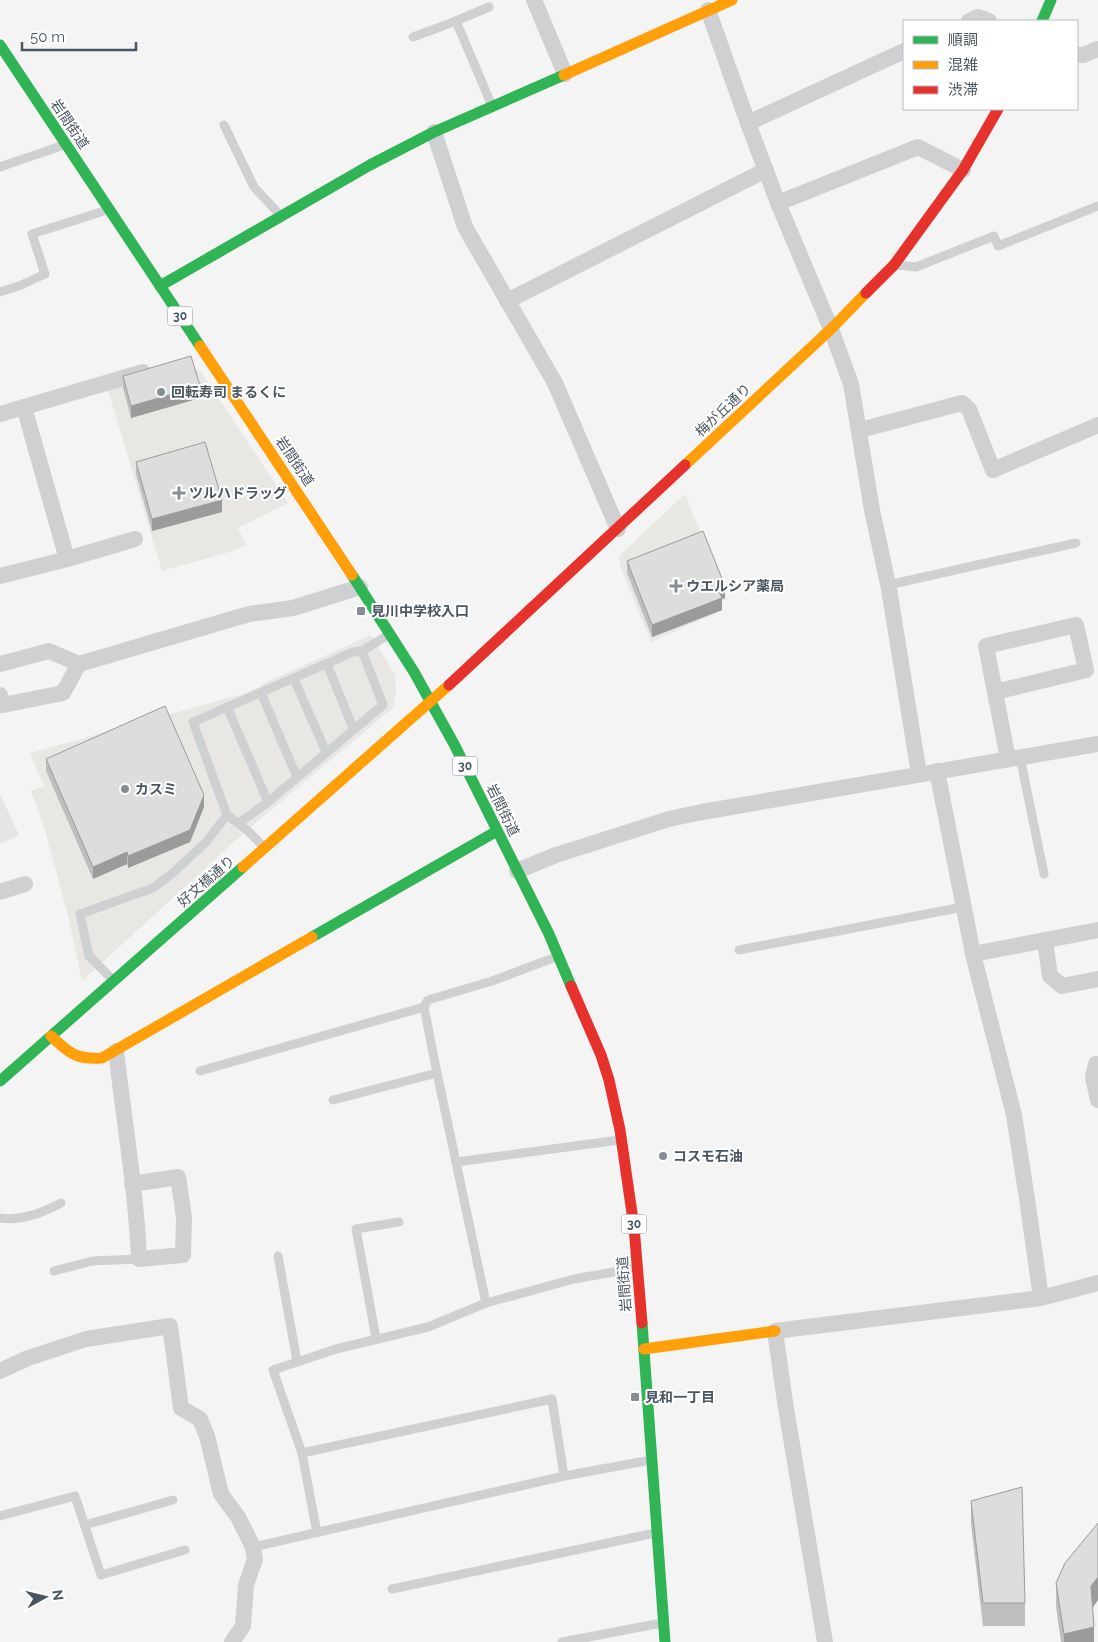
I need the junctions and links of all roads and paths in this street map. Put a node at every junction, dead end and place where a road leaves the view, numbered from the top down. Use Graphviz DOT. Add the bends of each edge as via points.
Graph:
graph roads {
  1 [pos="534,0"];
  2 [pos="732,0"];
  3 [pos="1051,0"];
  4 [pos="489,7"];
  5 [pos="708,10"];
  6 [pos="971,20"];
  7 [pos="987,20"];
  8 [pos="1042,20"];
  9 [pos="456,21"];
  10 [pos="413,37"];
  11 [pos="0,45"];
  12 [pos="1098,49"];
  13 [pos="903,51"];
  14 [pos="1078,55"];
  15 [pos="565,74"];
  16 [pos="492,106"];
  17 [pos="997,110"];
  18 [pos="748,123"];
  19 [pos="224,124"];
  20 [pos="434,132"];
  21 [pos="66,144"];
  22 [pos="0,167"];
  23 [pos="766,170"];
  24 [pos="963,170"];
  25 [pos="778,203"];
  26 [pos="1098,206"];
  27 [pos="109,209"];
  28 [pos="280,216"];
  29 [pos="894,265"];
  30 [pos="160,286"];
  31 [pos="0,292"];
  32 [pos="507,301"];
  33 [pos="832,329"];
  34 [pos="205,354"];
  35 [pos="186,360"];
  36 [pos="158,368"];
  37 [pos="24,407"];
  38 [pos="0,414"];
  39 [pos="1098,425"];
  40 [pos="860,430"];
  41 [pos="618,529"];
  42 [pos="135,539"];
  43 [pos="1076,543"];
  44 [pos="67,559"];
  45 [pos="0,576"];
  46 [pos="888,585"];
  47 [pos="360,587"];
  48 [pos="390,634"];
  49 [pos="362,651"];
  50 [pos="0,664"];
  51 [pos="79,664"];
  52 [pos="326,664"];
  53 [pos="294,679"];
  54 [pos="995,692"];
  55 [pos="261,693"];
  56 [pos="0,695"];
  57 [pos="431,702"];
  58 [pos="227,707"];
  59 [pos="354,728"];
  60 [pos="1098,744"];
  61 [pos="326,752"];
  62 [pos="1014,758"];
  63 [pos="937,771"];
  64 [pos="919,774"];
  65 [pos="297,776"];
  66 [pos="268,802"];
  67 [pos="227,815"];
  68 [pos="239,823"];
  69 [pos="497,831"];
  70 [pos="265,849"];
  71 [pos="516,871"];
  72 [pos="1044,874"];
  73 [pos="25,884"];
  74 [pos="0,892"];
  75 [pos="964,907"];
  76 [pos="1098,930"];
  77 [pos="1045,941"];
  78 [pos="739,950"];
  79 [pos="973,954"];
  80 [pos="559,956"];
  81 [pos="1098,979"];
  82 [pos="114,981"];
  83 [pos="424,1007"];
  84 [pos="51,1036"];
  85 [pos="116,1052"];
  86 [pos="1098,1064"];
  87 [pos="200,1071"];
  88 [pos="437,1073"];
  89 [pos="0,1081"];
  90 [pos="333,1100"];
  91 [pos="1098,1100"];
  92 [pos="621,1139"];
  93 [pos="456,1162"];
  94 [pos="132,1184"];
  95 [pos="61,1203"];
  96 [pos="0,1218"];
  97 [pos="399,1222"];
  98 [pos="278,1256"];
  99 [pos="139,1259"];
  100 [pos="638,1268"];
  101 [pos="54,1271"];
  102 [pos="1098,1284"];
  103 [pos="1040,1298"];
  104 [pos="486,1303"];
  105 [pos="775,1331"];
  106 [pos="376,1338"];
  107 [pos="644,1349"];
  108 [pos="297,1361"];
  109 [pos="0,1371"];
  110 [pos="302,1453"];
  111 [pos="651,1460"];
  112 [pos="564,1476"];
  113 [pos="173,1500"];
  114 [pos="0,1516"];
  115 [pos="84,1525"];
  116 [pos="657,1532"];
  117 [pos="316,1533"];
  118 [pos="253,1546"];
  119 [pos="185,1550"];
  120 [pos="392,1589"];
  121 [pos="664,1623"];
  122 [pos="232,1642"];
  123 [pos="562,1642"];
  124 [pos="665,1642"];
  125 [pos="825,1642"];
  1 -- 15 [label="street"];
  2 -- 5 [label="street"];
  3 -- 8 [label="street"];
  4 -- 9 [label="lane"];
  5 -- 15 [label="street"];
  5 -- 18 [label="street"];
  6 -- 7 [label="street" via="978,17"];
  9 -- 10 [label="lane"];
  9 -- 16 [label="lane"];
  11 -- 21 [label="street, 岩間街道 / 30" via="8,67"];
  12 -- 14 [label="street"];
  13 -- 18 [label="street"];
  15 -- 16 [label="street"];
  16 -- 20 [label="street"];
  17 -- 24 [label="street, 梅が丘通り"];
  18 -- 23 [label="street"];
  19 -- 28 [label="lane" via="254,187"];
  20 -- 28 [label="street"];
  20 -- 32 [label="street" via="465,227"];
  21 -- 22 [label="lane"];
  21 -- 27 [label="street, 岩間街道 / 30"];
  23 -- 25 [label="street"];
  23 -- 32 [label="street"];
  24 -- 25 [label="street" via="918,147"];
  24 -- 29 [label="street, 梅が丘通り"];
  25 -- 33 [label="street"];
  26 -- 29 [label="lane" via="998,246 994,236 916,267"];
  27 -- 30 [label="street, 岩間街道 / 30"];
  27 -- 31 [label="lane" via="32,234 45,274"];
  28 -- 30 [label="street"];
  29 -- 33 [label="street, 梅が丘通り"];
  30 -- 34 [label="street, 岩間街道 / 30"];
  32 -- 41 [label="street" via="554,383"];
  33 -- 40 [label="street" via="851,384"];
  33 -- 41 [label="street, 梅が丘通り"];
  34 -- 35 [label="street"];
  34 -- 47 [label="street, 岩間街道 / 30"];
  36 -- 37 [label="street"];
  37 -- 38 [label="street"];
  37 -- 44 [label="street"];
  39 -- 40 [label="street" via="992,470 969,409 962,403"];
  40 -- 46 [label="street"];
  41 -- 57 [label="street, 梅が丘通り"];
  42 -- 44 [label="street"];
  43 -- 46 [label="lane"];
  44 -- 45 [label="street"];
  46 -- 64 [label="street"];
  47 -- 48 [label="street, 岩間街道 / 30"];
  47 -- 51 [label="street" via="293,608 249,614"];
  48 -- 49 [label="lane"];
  48 -- 57 [label="street, 岩間街道 / 30"];
  49 -- 52 [label="lane"];
  49 -- 59 [label="lane" via="383,705"];
  50 -- 51 [label="street" via="48,651"];
  51 -- 56 [label="street" via="62,693 3,705"];
  52 -- 53 [label="lane"];
  52 -- 59 [label="lane"];
  53 -- 55 [label="lane"];
  53 -- 61 [label="lane"];
  54 -- 54 [label="street" via="986,646 1076,625 1086,670"];
  54 -- 62 [label="street"];
  55 -- 58 [label="lane"];
  55 -- 65 [label="lane"];
  57 -- 69 [label="street, 岩間街道 / 30"];
  57 -- 70 [label="street, 好文橋通り"];
  58 -- 66 [label="lane"];
  58 -- 67 [label="lane" via="193,722"];
  59 -- 61 [label="lane"];
  60 -- 62 [label="street"];
  61 -- 65 [label="lane"];
  62 -- 63 [label="street"];
  62 -- 72 [label="lane"];
  63 -- 64 [label="street"];
  63 -- 75 [label="street"];
  64 -- 71 [label="street" via="669,819"];
  65 -- 66 [label="lane"];
  66 -- 68 [label="lane"];
  67 -- 68 [label="lane"];
  67 -- 82 [label="lane" via="206,842 153,888 80,914 89,956"];
  68 -- 70 [label="lane"];
  69 -- 71 [label="street, 岩間街道 / 30"];
  69 -- 85 [label="street"];
  70 -- 82 [label="street, 好文橋通り"];
  71 -- 80 [label="street, 岩間街道 / 30"];
  73 -- 74 [label="street"];
  75 -- 78 [label="lane"];
  75 -- 79 [label="street"];
  76 -- 77 [label="street"];
  77 -- 79 [label="street"];
  77 -- 81 [label="street" via="1050,976 1062,986"];
  79 -- 103 [label="street" via="1014,1116"];
  80 -- 83 [label="lane" via="428,1000"];
  80 -- 92 [label="street, 岩間街道 / 30" via="601,1055"];
  82 -- 84 [label="street, 好文橋通り"];
  83 -- 87 [label="lane"];
  83 -- 88 [label="lane"];
  84 -- 85 [label="street" via="72,1056 102,1058"];
  84 -- 89 [label="street, 好文橋通り"];
  85 -- 94 [label="street"];
  86 -- 91 [label="street" via="1093,1078"];
  88 -- 90 [label="lane"];
  88 -- 93 [label="lane"];
  92 -- 93 [label="lane"];
  92 -- 100 [label="street, 岩間街道 / 30"];
  93 -- 104 [label="lane"];
  94 -- 99 [label="street"];
  94 -- 99 [label="street" via="178,1177 184,1217 183,1255"];
  95 -- 96 [label="lane" via="43,1212 12,1220"];
  97 -- 106 [label="lane" via="356,1229"];
  98 -- 108 [label="lane"];
  99 -- 101 [label="lane" via="92,1261"];
  100 -- 104 [label="lane" via="574,1279"];
  100 -- 107 [label="street, 岩間街道 / 30"];
  102 -- 103 [label="street"];
  103 -- 105 [label="street"];
  104 -- 106 [label="lane" via="428,1327"];
  105 -- 107 [label="street"];
  105 -- 125 [label="street"];
  106 -- 108 [label="lane"];
  107 -- 111 [label="street, 岩間街道 / 30"];
  108 -- 110 [label="lane" via="273,1370"];
  109 -- 118 [label="street" via="86,1339 170,1326 181,1408 200,1419 221,1494"];
  110 -- 112 [label="lane" via="552,1399"];
  110 -- 117 [label="lane"];
  111 -- 112 [label="lane"];
  111 -- 116 [label="street, 岩間街道 / 30"];
  112 -- 117 [label="lane"];
  113 -- 115 [label="lane"];
  114 -- 115 [label="lane" via="75,1496"];
  115 -- 119 [label="lane" via="101,1575"];
  116 -- 120 [label="lane"];
  116 -- 121 [label="street, 岩間街道 / 30"];
  117 -- 118 [label="lane"];
  118 -- 122 [label="street" via="255,1559 246,1586 243,1626"];
  121 -- 123 [label="lane"];
  121 -- 124 [label="street, 岩間街道 / 30"];
}
